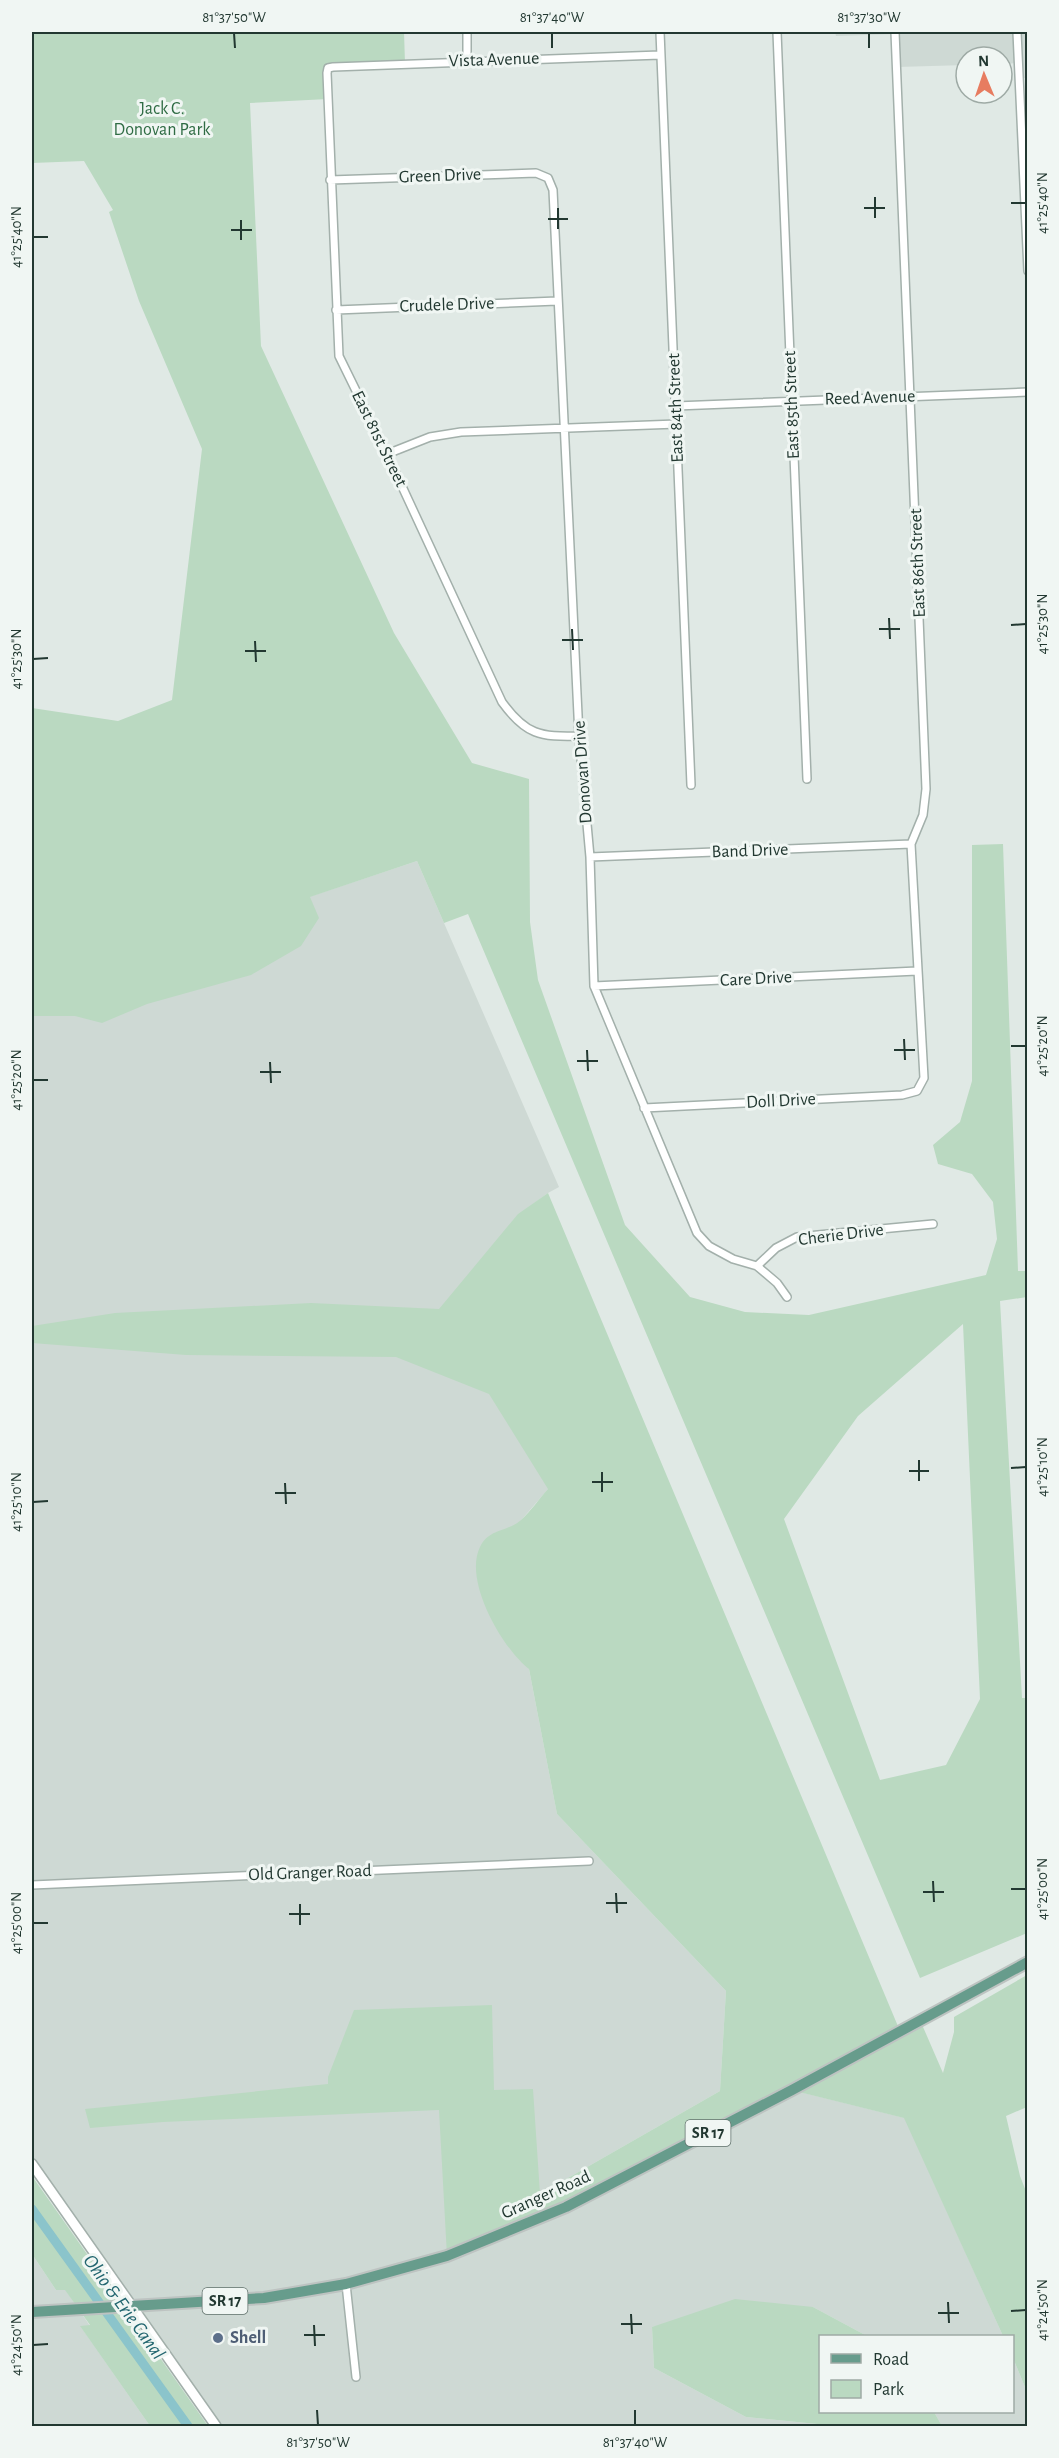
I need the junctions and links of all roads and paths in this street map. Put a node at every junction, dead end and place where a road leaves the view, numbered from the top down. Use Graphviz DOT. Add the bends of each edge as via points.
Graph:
graph roads {
  1 [pos="466,32"];
  2 [pos="660,32"];
  3 [pos="777,32"];
  4 [pos="895,32"];
  5 [pos="1017,32"];
  6 [pos="660,55"];
  7 [pos="467,61"];
  8 [pos="328,68"];
  9 [pos="548,178"];
  10 [pos="330,180"];
  11 [pos="1028,271"];
  12 [pos="557,301"];
  13 [pos="336,310"];
  14 [pos="1028,392"];
  15 [pos="911,396"];
  16 [pos="792,400"];
  17 [pos="676,406"];
  18 [pos="677,424"];
  19 [pos="563,428"];
  20 [pos="387,454"];
  21 [pos="579,736"];
  22 [pos="807,779"];
  23 [pos="691,785"];
  24 [pos="911,844"];
  25 [pos="590,857"];
  26 [pos="917,971"];
  27 [pos="594,986"];
  28 [pos="917,1091"];
  29 [pos="644,1108"];
  30 [pos="933,1224"];
  31 [pos="757,1266"];
  32 [pos="787,1297"];
  33 [pos="589,1861"];
  34 [pos="32,1885"];
  35 [pos="1028,1962"];
  36 [pos="32,2164"];
  37 [pos="346,2284"];
  38 [pos="131,2307"];
  39 [pos="32,2312"];
  40 [pos="356,2377"];
  41 [pos="216,2427"];
  1 -- 7 [label="street"];
  2 -- 6 [label="street, East 84th Street"];
  3 -- 16 [label="street, East 85th Street"];
  4 -- 15 [label="street, East 86th Street"];
  5 -- 11 [label="street"];
  6 -- 7 [label="street, Vista Avenue"];
  6 -- 17 [label="street, East 84th Street"];
  7 -- 8 [label="street, Vista Avenue"];
  8 -- 10 [label="street, East 81st Street"];
  9 -- 10 [label="street, Green Drive" via="536,173"];
  9 -- 12 [label="street, Donovan Drive" via="553,190"];
  10 -- 13 [label="street, East 81st Street"];
  12 -- 13 [label="street, Crudele Drive"];
  12 -- 19 [label="street, Donovan Drive"];
  13 -- 20 [label="street, East 81st Street" via="339,356"];
  14 -- 15 [label="street, Reed Avenue"];
  15 -- 16 [label="street, Reed Avenue"];
  15 -- 24 [label="street, East 86th Street" via="926,789 923,815"];
  16 -- 17 [label="street, Reed Avenue"];
  16 -- 22 [label="street, East 85th Street"];
  17 -- 18 [label="street, East 84th Street"];
  18 -- 19 [label="street"];
  18 -- 23 [label="street, East 84th Street"];
  19 -- 20 [label="street" via="461,432 430,437"];
  19 -- 21 [label="street, Donovan Drive"];
  20 -- 21 [label="street, East 81st Street" via="502,702 528,730 549,737"];
  21 -- 25 [label="street, Donovan Drive"];
  24 -- 25 [label="street, Band Drive"];
  24 -- 26 [label="street, East 86th Street"];
  25 -- 27 [label="street, Donovan Drive"];
  26 -- 27 [label="street, Care Drive"];
  26 -- 28 [label="street, East 86th Street" via="924,1078"];
  27 -- 29 [label="street, Donovan Drive"];
  28 -- 29 [label="street, Doll Drive" via="902,1095"];
  29 -- 31 [label="street, Donovan Drive" via="697,1233 709,1246"];
  30 -- 31 [label="street, Cherie Drive" via="797,1238 776,1248"];
  31 -- 32 [label="street, Donovan Drive"];
  33 -- 34 [label="street, Old Granger Road"];
  35 -- 37 [label="main road, Granger Road / SR 17" via="566,2207 447,2256"];
  36 -- 38 [label="street"];
  37 -- 38 [label="main road, Granger Road / SR 17" via="264,2298"];
  37 -- 40 [label="street"];
  38 -- 39 [label="main road, Granger Road / SR 17"];
  38 -- 41 [label="street"];
}
